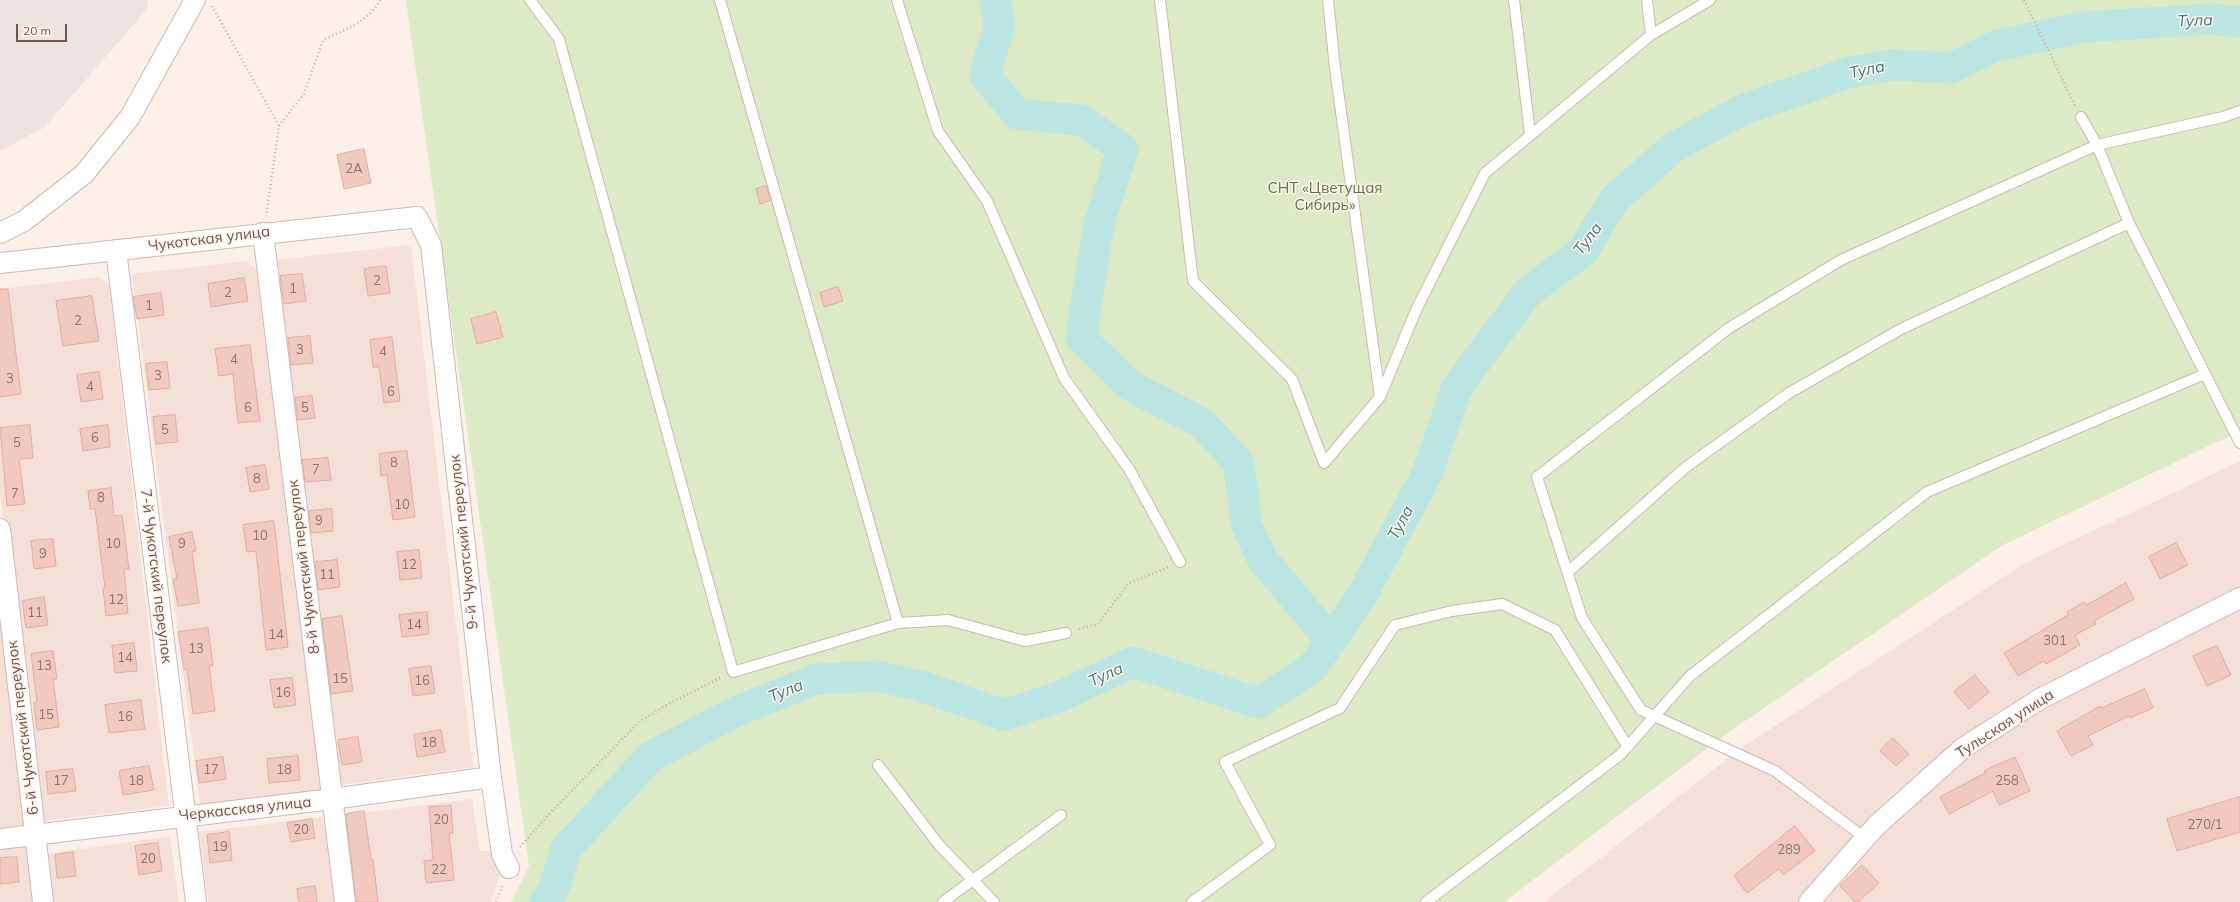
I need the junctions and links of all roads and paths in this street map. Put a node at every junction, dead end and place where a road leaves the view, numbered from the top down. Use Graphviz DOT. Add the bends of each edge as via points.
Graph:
graph roads {
  1 [pos="194,0"];
  2 [pos="209,0"];
  3 [pos="380,0"];
  4 [pos="530,0"];
  5 [pos="720,0"];
  6 [pos="897,0"];
  7 [pos="1160,0"];
  8 [pos="1328,0"];
  9 [pos="1514,0"];
  10 [pos="1646,0"];
  11 [pos="1710,0"];
  12 [pos="2024,0"];
  13 [pos="1651,35"];
  14 [pos="2240,111"];
  15 [pos="2081,117"];
  16 [pos="279,126"];
  17 [pos="1530,134"];
  18 [pos="2096,145"];
  19 [pos="417,216"];
  20 [pos="2129,223"];
  21 [pos="0,233"];
  22 [pos="263,233"];
  23 [pos="116,250"];
  24 [pos="0,263"];
  25 [pos="2205,374"];
  26 [pos="1380,397"];
  27 [pos="2240,443"];
  28 [pos="0,529"];
  29 [pos="1180,562"];
  30 [pos="1568,572"];
  31 [pos="2240,598"];
  32 [pos="898,624"];
  33 [pos="1066,633"];
  34 [pos="733,672"];
  35 [pos="1655,717"];
  36 [pos="1628,747"];
  37 [pos="878,765"];
  38 [pos="491,777"];
  39 [pos="332,799"];
  40 [pos="1061,815"];
  41 [pos="185,816"];
  42 [pos="36,835"];
  43 [pos="1865,838"];
  44 [pos="0,839"];
  45 [pos="518,851"];
  46 [pos="509,868"];
  47 [pos="973,880"];
  48 [pos="44,902"];
  49 [pos="196,902"];
  50 [pos="345,902"];
  51 [pos="943,902"];
  52 [pos="994,902"];
  53 [pos="1192,902"];
  54 [pos="1426,902"];
  55 [pos="1809,902"];
  1 -- 21 [label="street" via="130,117 84,174 24,221"];
  2 -- 16 [label="path"];
  3 -- 16 [label="path" via="369,16 349,29 323,40 304,94"];
  4 -- 34 [label="lane" via="559,39"];
  5 -- 32 [label="lane"];
  6 -- 29 [label="lane" via="938,131 987,201 1064,378 1129,469"];
  7 -- 26 [label="lane" via="1194,281 1292,379 1324,463"];
  8 -- 26 [label="lane"];
  9 -- 17 [label="lane"];
  10 -- 13 [label="lane"];
  11 -- 13 [label="lane"];
  12 -- 15 [label="path"];
  13 -- 17 [label="lane"];
  14 -- 18 [label="lane"];
  15 -- 18 [label="lane"];
  16 -- 22 [label="path"];
  17 -- 26 [label="lane" via="1485,173 1418,308"];
  18 -- 20 [label="lane"];
  18 -- 30 [label="lane" via="1841,260 1729,328 1537,476"];
  19 -- 22 [label="street, Чукотская улица"];
  19 -- 38 [label="street, 9-й Чукотский переулок" via="431,245"];
  20 -- 25 [label="lane"];
  20 -- 30 [label="lane" via="1901,329 1788,393 1686,467"];
  22 -- 23 [label="street, Чукотская улица"];
  22 -- 39 [label="street, 8-й Чукотский переулок"];
  23 -- 24 [label="street, Чукотская улица"];
  23 -- 41 [label="street, 7-й Чукотский переулок"];
  25 -- 27 [label="lane"];
  25 -- 35 [label="lane" via="1927,492 1690,676"];
  28 -- 42 [label="street, 6-й Чукотский переулок"];
  29 -- 33 [label="path" via="1129,583 1098,624"];
  30 -- 35 [label="lane" via="1582,618 1641,710"];
  31 -- 43 [label="street, Тульская улица" via="2040,699 1970,744"];
  32 -- 33 [label="lane" via="948,620 1025,641"];
  32 -- 34 [label="lane"];
  34 -- 45 [label="path" via="670,703 639,722 551,812"];
  35 -- 36 [label="lane"];
  35 -- 43 [label="lane" via="1775,771"];
  36 -- 53 [label="lane" via="1555,630 1502,604 1452,611 1395,625 1340,708 1225,762 1270,845"];
  36 -- 54 [label="lane"];
  37 -- 47 [label="lane" via="940,845"];
  38 -- 39 [label="street, Черкасская улица"];
  38 -- 46 [label="street, 9-й Чукотский переулок" via="502,854"];
  39 -- 41 [label="street, Черкасская улица"];
  39 -- 50 [label="street, 8-й Чукотский переулок"];
  40 -- 47 [label="lane"];
  41 -- 42 [label="street, Черкасская улица"];
  41 -- 49 [label="street, 7-й Чукотский переулок"];
  42 -- 44 [label="street, Черкасская улица"];
  42 -- 48 [label="street, 6-й Чукотский переулок"];
  43 -- 55 [label="street, Тульская улица"];
  47 -- 51 [label="lane"];
  47 -- 52 [label="lane"];
}
